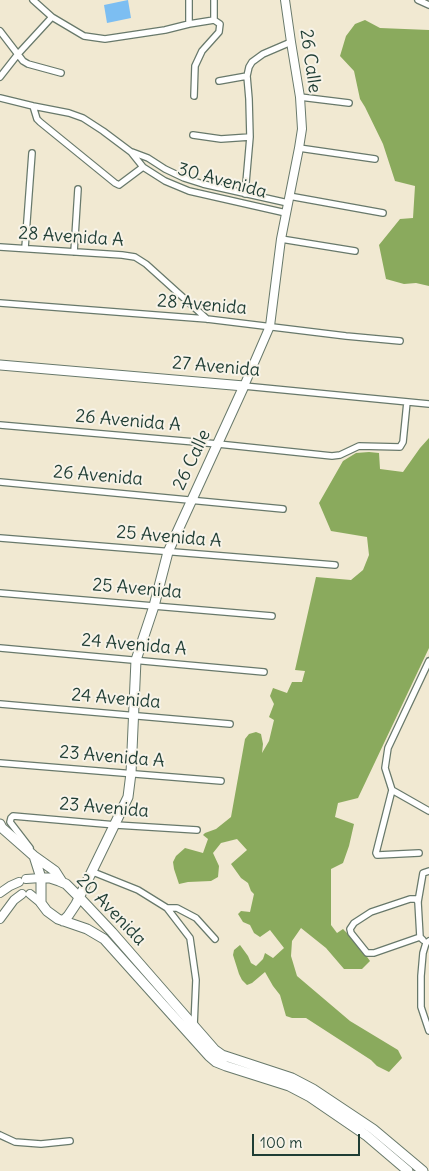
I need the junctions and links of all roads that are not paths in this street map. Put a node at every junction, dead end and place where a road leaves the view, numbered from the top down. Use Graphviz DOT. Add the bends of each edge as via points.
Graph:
graph roads {
  1 [pos="189,0"];
  2 [pos="214,0"];
  3 [pos="285,0"];
  4 [pos="418,0"];
  5 [pos="37,2"];
  6 [pos="429,5"];
  7 [pos="52,17"];
  8 [pos="214,20"];
  9 [pos="190,24"];
  10 [pos="0,30"];
  11 [pos="291,42"];
  12 [pos="18,54"];
  13 [pos="61,73"];
  14 [pos="247,76"];
  15 [pos="0,77"];
  16 [pos="219,81"];
  17 [pos="194,96"];
  18 [pos="300,97"];
  19 [pos="0,98"];
  20 [pos="349,103"];
  21 [pos="33,106"];
  22 [pos="194,135"];
  23 [pos="250,137"];
  24 [pos="299,148"];
  25 [pos="131,152"];
  26 [pos="32,153"];
  27 [pos="375,159"];
  28 [pos="143,167"];
  29 [pos="78,189"];
  30 [pos="245,194"];
  31 [pos="288,200"];
  32 [pos="286,213"];
  33 [pos="383,213"];
  34 [pos="281,239"];
  35 [pos="0,246"];
  36 [pos="25,248"];
  37 [pos="355,251"];
  38 [pos="74,252"];
  39 [pos="0,303"];
  40 [pos="207,319"];
  41 [pos="270,326"];
  42 [pos="400,341"];
  43 [pos="0,365"];
  44 [pos="244,386"];
  45 [pos="407,402"];
  46 [pos="429,404"];
  47 [pos="0,425"];
  48 [pos="218,444"];
  49 [pos="0,482"];
  50 [pos="192,500"];
  51 [pos="283,509"];
  52 [pos="0,538"];
  53 [pos="168,552"];
  54 [pos="335,565"];
  55 [pos="0,593"];
  56 [pos="154,606"];
  57 [pos="272,616"];
  58 [pos="0,648"];
  59 [pos="136,660"];
  60 [pos="429,661"];
  61 [pos="264,672"];
  62 [pos="0,704"];
  63 [pos="134,716"];
  64 [pos="230,724"];
  65 [pos="0,762"];
  66 [pos="131,773"];
  67 [pos="222,781"];
  68 [pos="392,790"];
  69 [pos="429,811"];
  70 [pos="0,824"];
  71 [pos="116,825"];
  72 [pos="196,830"];
  73 [pos="419,854"];
  74 [pos="34,856"];
  75 [pos="429,871"];
  76 [pos="93,872"];
  77 [pos="41,878"];
  78 [pos="63,882"];
  79 [pos="0,893"];
  80 [pos="80,898"];
  81 [pos="42,902"];
  82 [pos="418,902"];
  83 [pos="167,908"];
  84 [pos="1,915"];
  85 [pos="63,921"];
  86 [pos="420,937"];
  87 [pos="215,939"];
  88 [pos="428,942"];
  89 [pos="194,1026"];
  90 [pos="429,1031"];
  91 [pos="0,1135"];
  92 [pos="70,1142"];
  93 [pos="408,1171"];
  94 [pos="423,1171"];
  1 -- 9 [label="street"];
  2 -- 8 [label="street"];
  3 -- 11 [label="street, 26 Calle"];
  4 -- 6 [label="street"];
  5 -- 7 [label="street"];
  7 -- 9 [label="street" via="84,36 105,39"];
  7 -- 12 [label="street"];
  8 -- 9 [label="street"];
  8 -- 17 [label="street" via="220,24 219,32 202,51 195,66"];
  10 -- 12 [label="street"];
  11 -- 14 [label="street" via="256,58"];
  11 -- 18 [label="street, 26 Calle"];
  12 -- 13 [label="street" via="28,64"];
  12 -- 15 [label="street"];
  14 -- 16 [label="street"];
  14 -- 23 [label="street"];
  18 -- 20 [label="street"];
  18 -- 24 [label="street, 26 Calle" via="302,129"];
  19 -- 21 [label="street, 30 Avenida"];
  21 -- 25 [label="street, 30 Avenida" via="83,118"];
  21 -- 28 [label="street" via="37,118 115,183 120,184"];
  22 -- 23 [label="street" via="221,140"];
  23 -- 30 [label="street"];
  24 -- 27 [label="street"];
  24 -- 31 [label="street, 26 Calle"];
  25 -- 28 [label="street, 30 Avenida"];
  25 -- 30 [label="street, 30 Avenida" via="184,178"];
  26 -- 36 [label="street"];
  28 -- 32 [label="street, 30 Avenida" via="164,181 189,191"];
  29 -- 38 [label="street"];
  30 -- 31 [label="street, 30 Avenida"];
  31 -- 32 [label="street, 26 Calle"];
  31 -- 33 [label="street, 30 Avenida"];
  32 -- 34 [label="street, 26 Calle"];
  34 -- 37 [label="street"];
  34 -- 41 [label="street, 26 Calle"];
  35 -- 36 [label="street, 28 Avenida A"];
  36 -- 38 [label="street, 28 Avenida A"];
  38 -- 40 [label="street, 28 Avenida A" via="135,257"];
  39 -- 40 [label="street, 28 Avenida"];
  40 -- 41 [label="street, 28 Avenida"];
  41 -- 42 [label="street, 28 Avenida"];
  41 -- 44 [label="street, 26 Calle"];
  43 -- 44 [label="main road, 27 Avenida"];
  44 -- 45 [label="street, 27 Avenida"];
  44 -- 48 [label="main road, 26 Calle"];
  45 -- 46 [label="street, 27 Avenida"];
  45 -- 48 [label="street, 26 Avenida A" via="400,447 359,446 332,456"];
  47 -- 48 [label="street, 26 Avenida A"];
  48 -- 50 [label="main road, 26 Calle"];
  49 -- 50 [label="street, 26 Avenida"];
  50 -- 51 [label="street, 26 Avenida"];
  50 -- 53 [label="main road, 26 Calle"];
  52 -- 53 [label="street, 25 Avenida A"];
  53 -- 54 [label="street, 25 Avenida A"];
  53 -- 56 [label="main road, 26 Calle"];
  55 -- 56 [label="street, 25 Avenida"];
  56 -- 57 [label="street, 25 Avenida"];
  56 -- 59 [label="main road, 26 Calle"];
  58 -- 59 [label="street, 24 Avenida A"];
  59 -- 61 [label="street, 24 Avenida A"];
  59 -- 63 [label="main road, 26 Calle"];
  60 -- 68 [label="street" via="388,748 385,768"];
  62 -- 63 [label="street, 24 Avenida"];
  63 -- 64 [label="street, 24 Avenida"];
  63 -- 66 [label="main road, 26 Calle"];
  65 -- 66 [label="street, 23 Avenida A"];
  66 -- 67 [label="street, 23 Avenida A"];
  66 -- 71 [label="main road, 26 Calle" via="128,797"];
  68 -- 69 [label="street"];
  68 -- 73 [label="street" via="376,853"];
  70 -- 74 [label="main road"];
  71 -- 72 [label="street, 23 Avenida"];
  71 -- 74 [label="street, 23 Avenida" via="15,815 10,822"];
  71 -- 76 [label="main road, 26 Calle"];
  74 -- 77 [label="main road"];
  74 -- 78 [label="main road"];
  75 -- 82 [label="street" via="423,873"];
  76 -- 80 [label="main road, 26 Calle"];
  76 -- 83 [label="street" via="138,890"];
  77 -- 78 [label="main road, 20 Avenida"];
  77 -- 79 [label="street" via="22,881"];
  77 -- 81 [label="main road"];
  78 -- 80 [label="main road, 20 Avenida"];
  80 -- 85 [label="main road, 26 Calle"];
  80 -- 89 [label="main road, 20 Avenida"];
  81 -- 84 [label="street" via="26,894 14,900"];
  81 -- 85 [label="main road, 20 Avenida" via="50,914"];
  82 -- 86 [label="street"];
  82 -- 86 [label="street" via="410,899 371,912 354,923 350,932 367,953"];
  83 -- 87 [label="street" via="177,908 196,918"];
  83 -- 89 [label="street" via="190,938 196,980"];
  85 -- 93 [label="main road, 20 Avenida" via="88,929 104,939 216,1062 290,1086 310,1097 367,1136"];
  86 -- 88 [label="street"];
  88 -- 90 [label="street" via="423,953 421,1007"];
  89 -- 94 [label="main road, 20 Avenida" via="222,1055 292,1078 313,1089 373,1128"];
  91 -- 92 [label="street" via="15,1142"];
}
